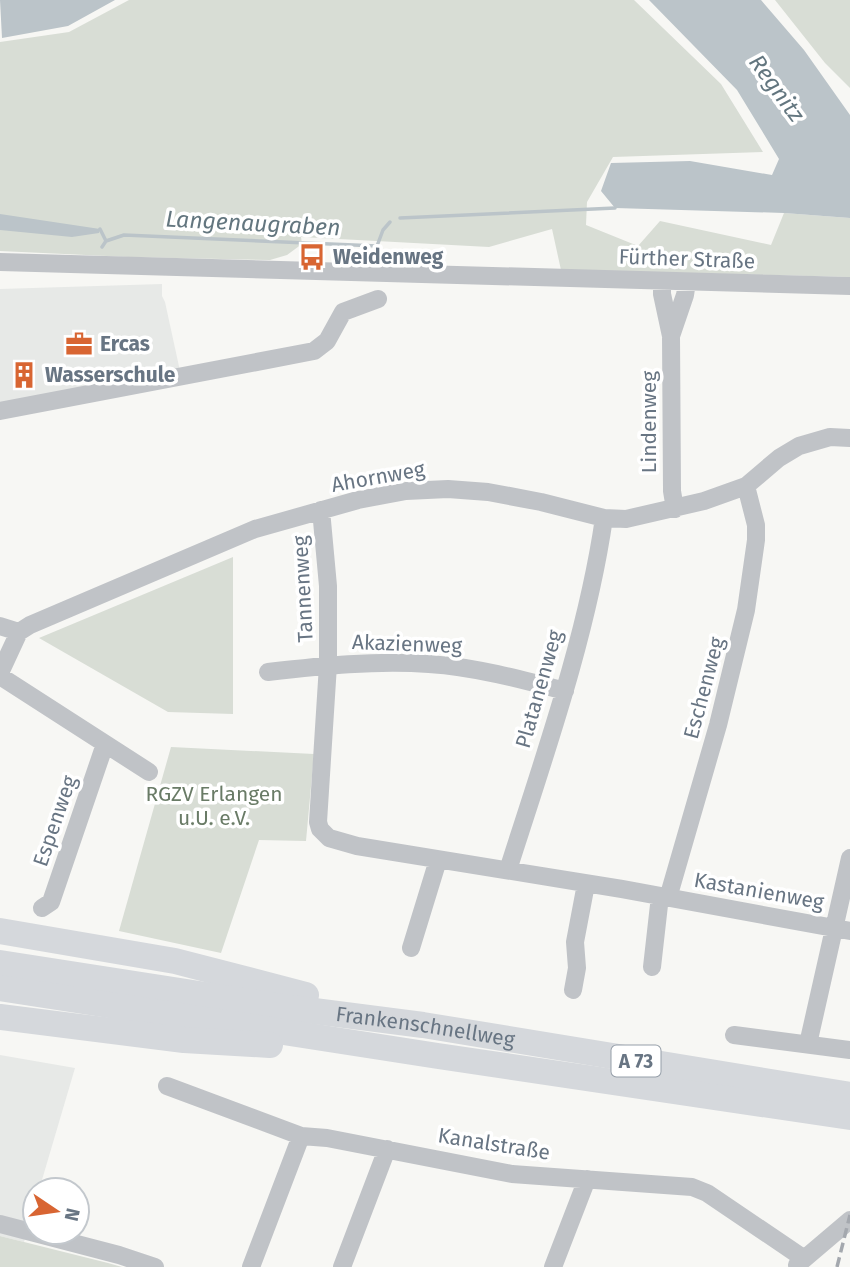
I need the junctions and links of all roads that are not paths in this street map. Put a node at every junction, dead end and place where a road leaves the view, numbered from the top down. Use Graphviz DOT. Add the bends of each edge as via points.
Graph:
graph roads {
  1 [pos="0,262"];
  2 [pos="662,281"];
  3 [pos="687,282"];
  4 [pos="850,286"];
  5 [pos="378,299"];
  6 [pos="671,335"];
  7 [pos="0,411"];
  8 [pos="850,438"];
  9 [pos="746,486"];
  10 [pos="675,509"];
  11 [pos="321,510"];
  12 [pos="604,518"];
  13 [pos="0,626"];
  14 [pos="19,632"];
  15 [pos="328,665"];
  16 [pos="268,672"];
  17 [pos="0,674"];
  18 [pos="565,691"];
  19 [pos="105,744"];
  20 [pos="149,772"];
  21 [pos="329,838"];
  22 [pos="850,858"];
  23 [pos="438,860"];
  24 [pos="508,870"];
  25 [pos="586,884"];
  26 [pos="664,897"];
  27 [pos="42,908"];
  28 [pos="841,929"];
  29 [pos="0,931"];
  30 [pos="411,948"];
  31 [pos="0,963"];
  32 [pos="652,967"];
  33 [pos="0,988"];
  34 [pos="573,990"];
  35 [pos="0,1017"];
  36 [pos="423,1025"];
  37 [pos="734,1035"];
  38 [pos="808,1044"];
  39 [pos="850,1050"];
  40 [pos="438,1056"];
  41 [pos="167,1086"];
  42 [pos="850,1095"];
  43 [pos="850,1117"];
  44 [pos="301,1136"];
  45 [pos="387,1149"];
  46 [pos="587,1179"];
  47 [pos="850,1220"];
  48 [pos="0,1224"];
  49 [pos="799,1263"];
  50 [pos="155,1267"];
  51 [pos="251,1267"];
  52 [pos="342,1267"];
  53 [pos="553,1267"];
  1 -- 2 [label="street, Fürther Straße"];
  2 -- 3 [label="street, Fürther Straße"];
  2 -- 6 [label="street, Lindenweg"];
  3 -- 4 [label="street, Fürther Straße"];
  3 -- 6 [label="street, Lindenweg"];
  5 -- 7 [label="street" via="343,312 327,341 314,351"];
  6 -- 10 [label="street, Lindenweg" via="671,491"];
  8 -- 9 [label="street, Ahornweg" via="799,446"];
  9 -- 10 [label="street, Ahornweg"];
  9 -- 26 [label="street, Eschenweg" via="756,540 746,610 719,725"];
  10 -- 12 [label="street, Ahornweg" via="626,519"];
  11 -- 12 [label="street, Ahornweg" via="406,491 448,489 501,494"];
  11 -- 14 [label="street, Ahornweg" via="255,529"];
  11 -- 15 [label="street, Tannenweg" via="328,586"];
  12 -- 18 [label="street, Platanenweg"];
  13 -- 14 [label="street"];
  14 -- 17 [label="street"];
  15 -- 16 [label="street, Tannenweg"];
  15 -- 18 [label="street, Akazienweg" via="428,663 498,673"];
  15 -- 21 [label="street, Tannenweg" via="318,822"];
  17 -- 19 [label="street"];
  18 -- 24 [label="street, Platanenweg"];
  19 -- 20 [label="street"];
  19 -- 27 [label="street, Espenweg" via="51,902"];
  21 -- 23 [label="street, Kastanienweg"];
  22 -- 28 [label="street"];
  23 -- 24 [label="street, Kastanienweg"];
  23 -- 30 [label="street"];
  24 -- 25 [label="street, Kastanienweg"];
  25 -- 26 [label="street, Kastanienweg"];
  25 -- 34 [label="street" via="575,942"];
  26 -- 28 [label="street, Kastanienweg"];
  26 -- 32 [label="street"];
  28 -- 38 [label="street"];
  29 -- 36 [label="highway" via="175,961"];
  31 -- 36 [label="highway, Frankenschnellweg / A 73"];
  33 -- 40 [label="highway, Frankenschnellweg / A 73"];
  35 -- 40 [label="highway" via="184,1040"];
  36 -- 42 [label="highway, Frankenschnellweg / A 73"];
  37 -- 38 [label="street"];
  38 -- 39 [label="street"];
  40 -- 43 [label="highway, Frankenschnellweg / A 73"];
  41 -- 44 [label="street, Kanalstraße"];
  44 -- 45 [label="street, Kanalstraße"];
  44 -- 51 [label="street"];
  45 -- 46 [label="street, Kanalstraße" via="512,1174"];
  45 -- 52 [label="street"];
  46 -- 49 [label="street, Kanalstraße" via="692,1187 707,1193"];
  46 -- 53 [label="street"];
  47 -- 49 [label="street"];
  48 -- 50 [label="street"];
}
